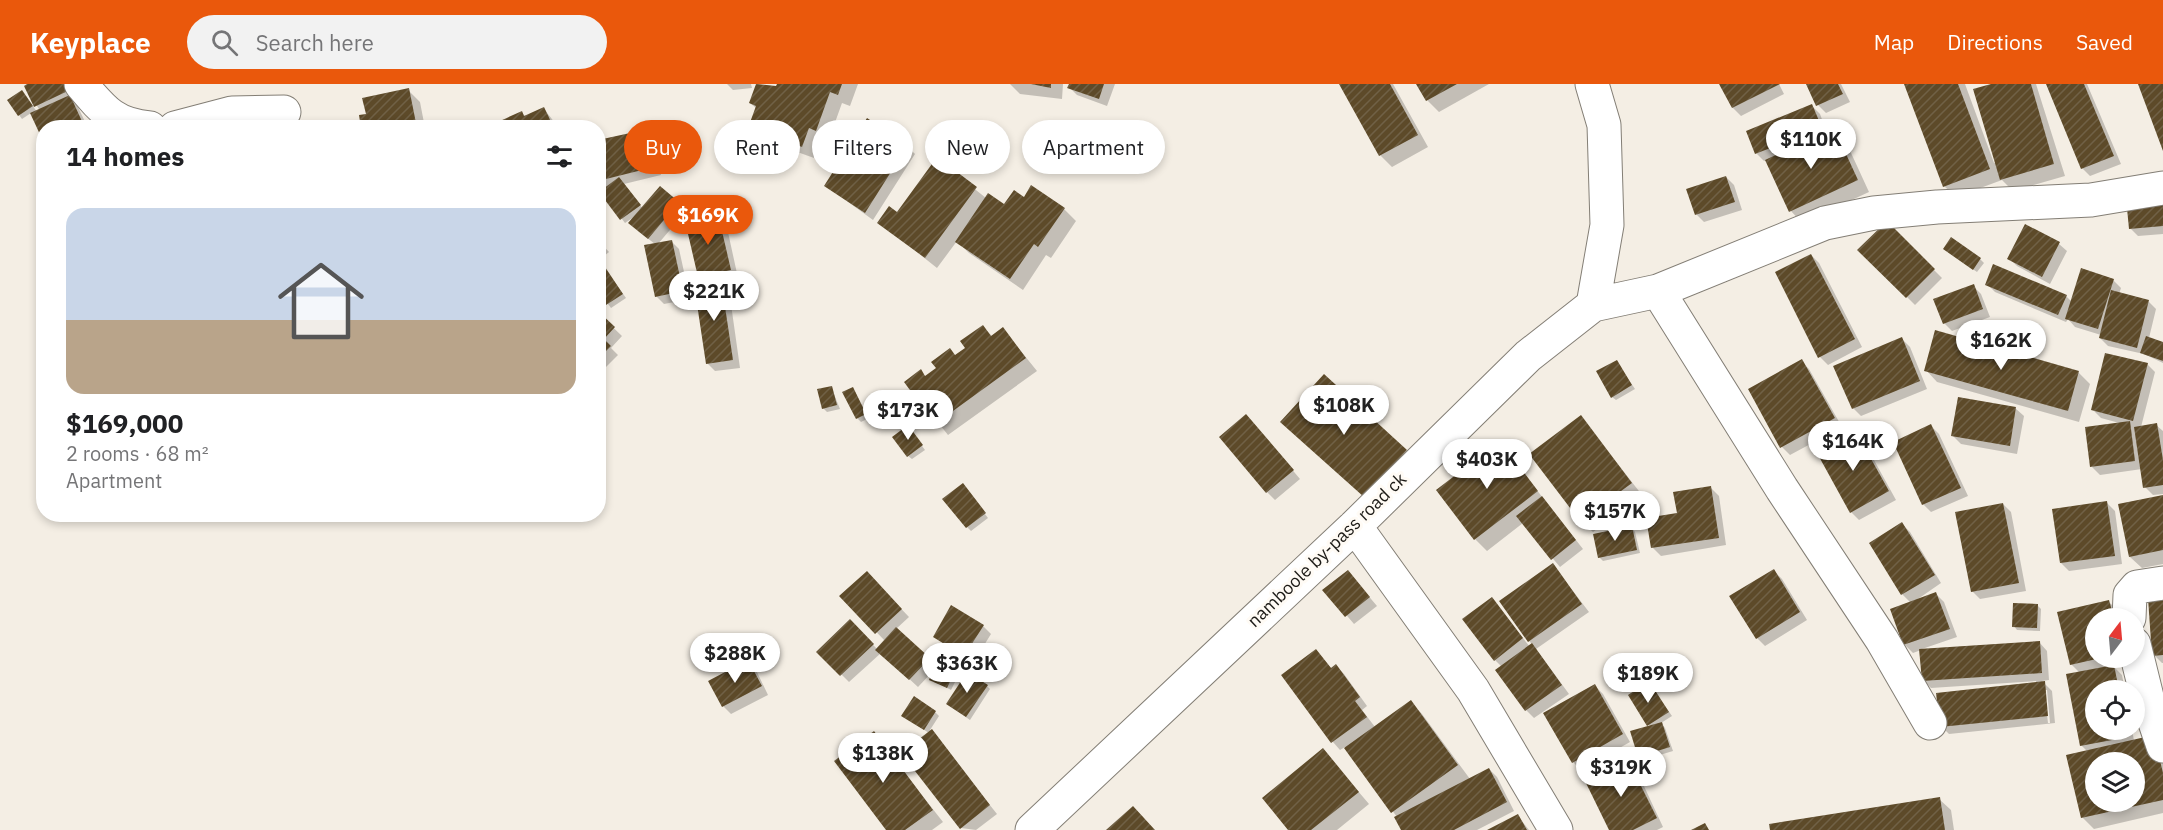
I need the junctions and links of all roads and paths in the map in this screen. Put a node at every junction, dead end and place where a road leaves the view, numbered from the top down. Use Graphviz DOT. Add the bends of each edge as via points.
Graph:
graph roads {
  1 [pos="81,84"];
  2 [pos="1592,84"];
  3 [pos="284,112"];
  4 [pos="120,120"];
  5 [pos="205,120"];
  6 [pos="2163,188"];
  7 [pos="1658,291"];
  8 [pos="1593,304"];
  9 [pos="1355,526"];
  10 [pos="2163,582"];
  11 [pos="2129,608"];
  12 [pos="2140,668"];
  13 [pos="1930,723"];
  14 [pos="2163,746"];
  15 [pos="1039,828"];
  16 [pos="1556,830"];
  1 -- 4 [label="street" via="106,114"];
  2 -- 8 [label="street" via="1604,125 1606,225"];
  3 -- 5 [label="street" via="232,113"];
  6 -- 7 [label="street" via="2091,200 1874,213 1825,223"];
  7 -- 8 [label="street"];
  7 -- 13 [label="street" via="1882,640"];
  8 -- 9 [label="street, namboole by-pass road ck" via="1528,356"];
  9 -- 15 [label="street, namboole by-pass road ck"];
  9 -- 16 [label="street" via="1473,690"];
  10 -- 11 [label="street" via="2136,587 2130,595"];
  12 -- 14 [label="street"];
}
